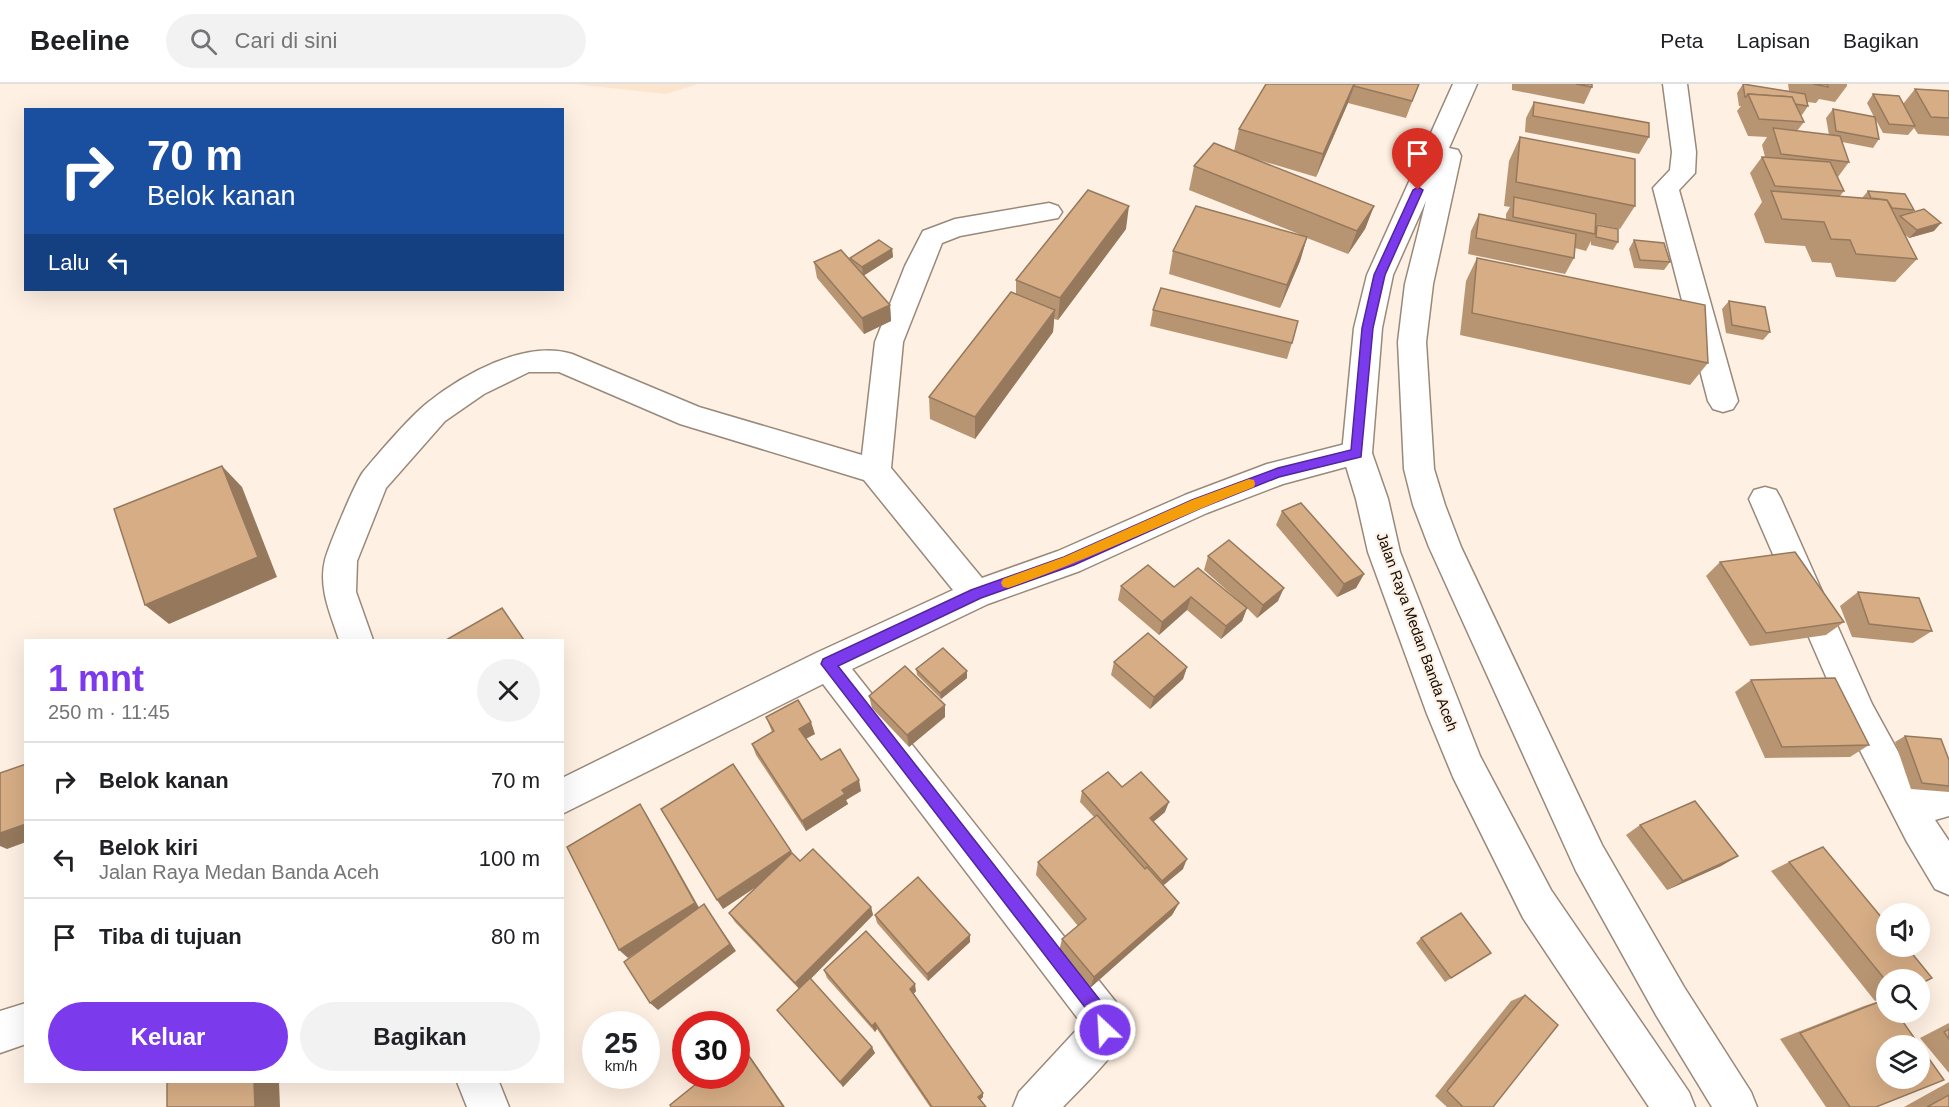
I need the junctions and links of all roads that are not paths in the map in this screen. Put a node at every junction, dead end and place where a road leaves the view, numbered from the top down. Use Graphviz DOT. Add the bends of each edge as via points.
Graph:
graph roads {
  1 [pos="1466,84"];
  2 [pos="1675,84"];
  3 [pos="1049,213"];
  4 [pos="1724,402"];
  5 [pos="1357,453"];
  6 [pos="875,471"];
  7 [pos="1766,499"];
  8 [pos="976,594"];
  9 [pos="356,639"];
  10 [pos="828,664"];
  11 [pos="564,796"];
  12 [pos="1949,799"];
  13 [pos="1909,808"];
  14 [pos="1949,876"];
  15 [pos="24,1024"];
  16 [pos="0,1032"];
  17 [pos="478,1083"];
  18 [pos="488,1107"];
  19 [pos="1034,1107"];
  20 [pos="1674,1107"];
  21 [pos="1736,1107"];
  1 -- 5 [label="main road, Jalan Raya Medan Banda Aceh" via="1380,275 1368,328"];
  1 -- 21 [label="main road, Jalan Raya Medan Banda Aceh" via="1419,284 1412,342 1419,469 1445,547 1589,858"];
  2 -- 4 [label="main road" via="1684,152 1682,173 1666,188"];
  3 -- 6 [label="main road" via="955,228 932,237 889,342"];
  5 -- 8 [label="main road" via="1278,473 1196,504 1069,561"];
  5 -- 20 [label="main road, Jalan Raya Medan Banda Aceh" via="1384,552 1466,765 1537,904"];
  6 -- 8 [label="main road"];
  6 -- 9 [label="main road" via="690,416 562,361 525,362 474,386 435,413 374,482 341,561 340,592"];
  7 -- 13 [label="main road" via="1859,714"];
  8 -- 10 [label="main road"];
  10 -- 11 [label="main road"];
  10 -- 19 [label="main road" via="1101,1015 1105,1030"];
  12 -- 13 [label="main road"];
  13 -- 14 [label="main road"];
  15 -- 16 [label="main road"];
  17 -- 18 [label="main road"];
}
